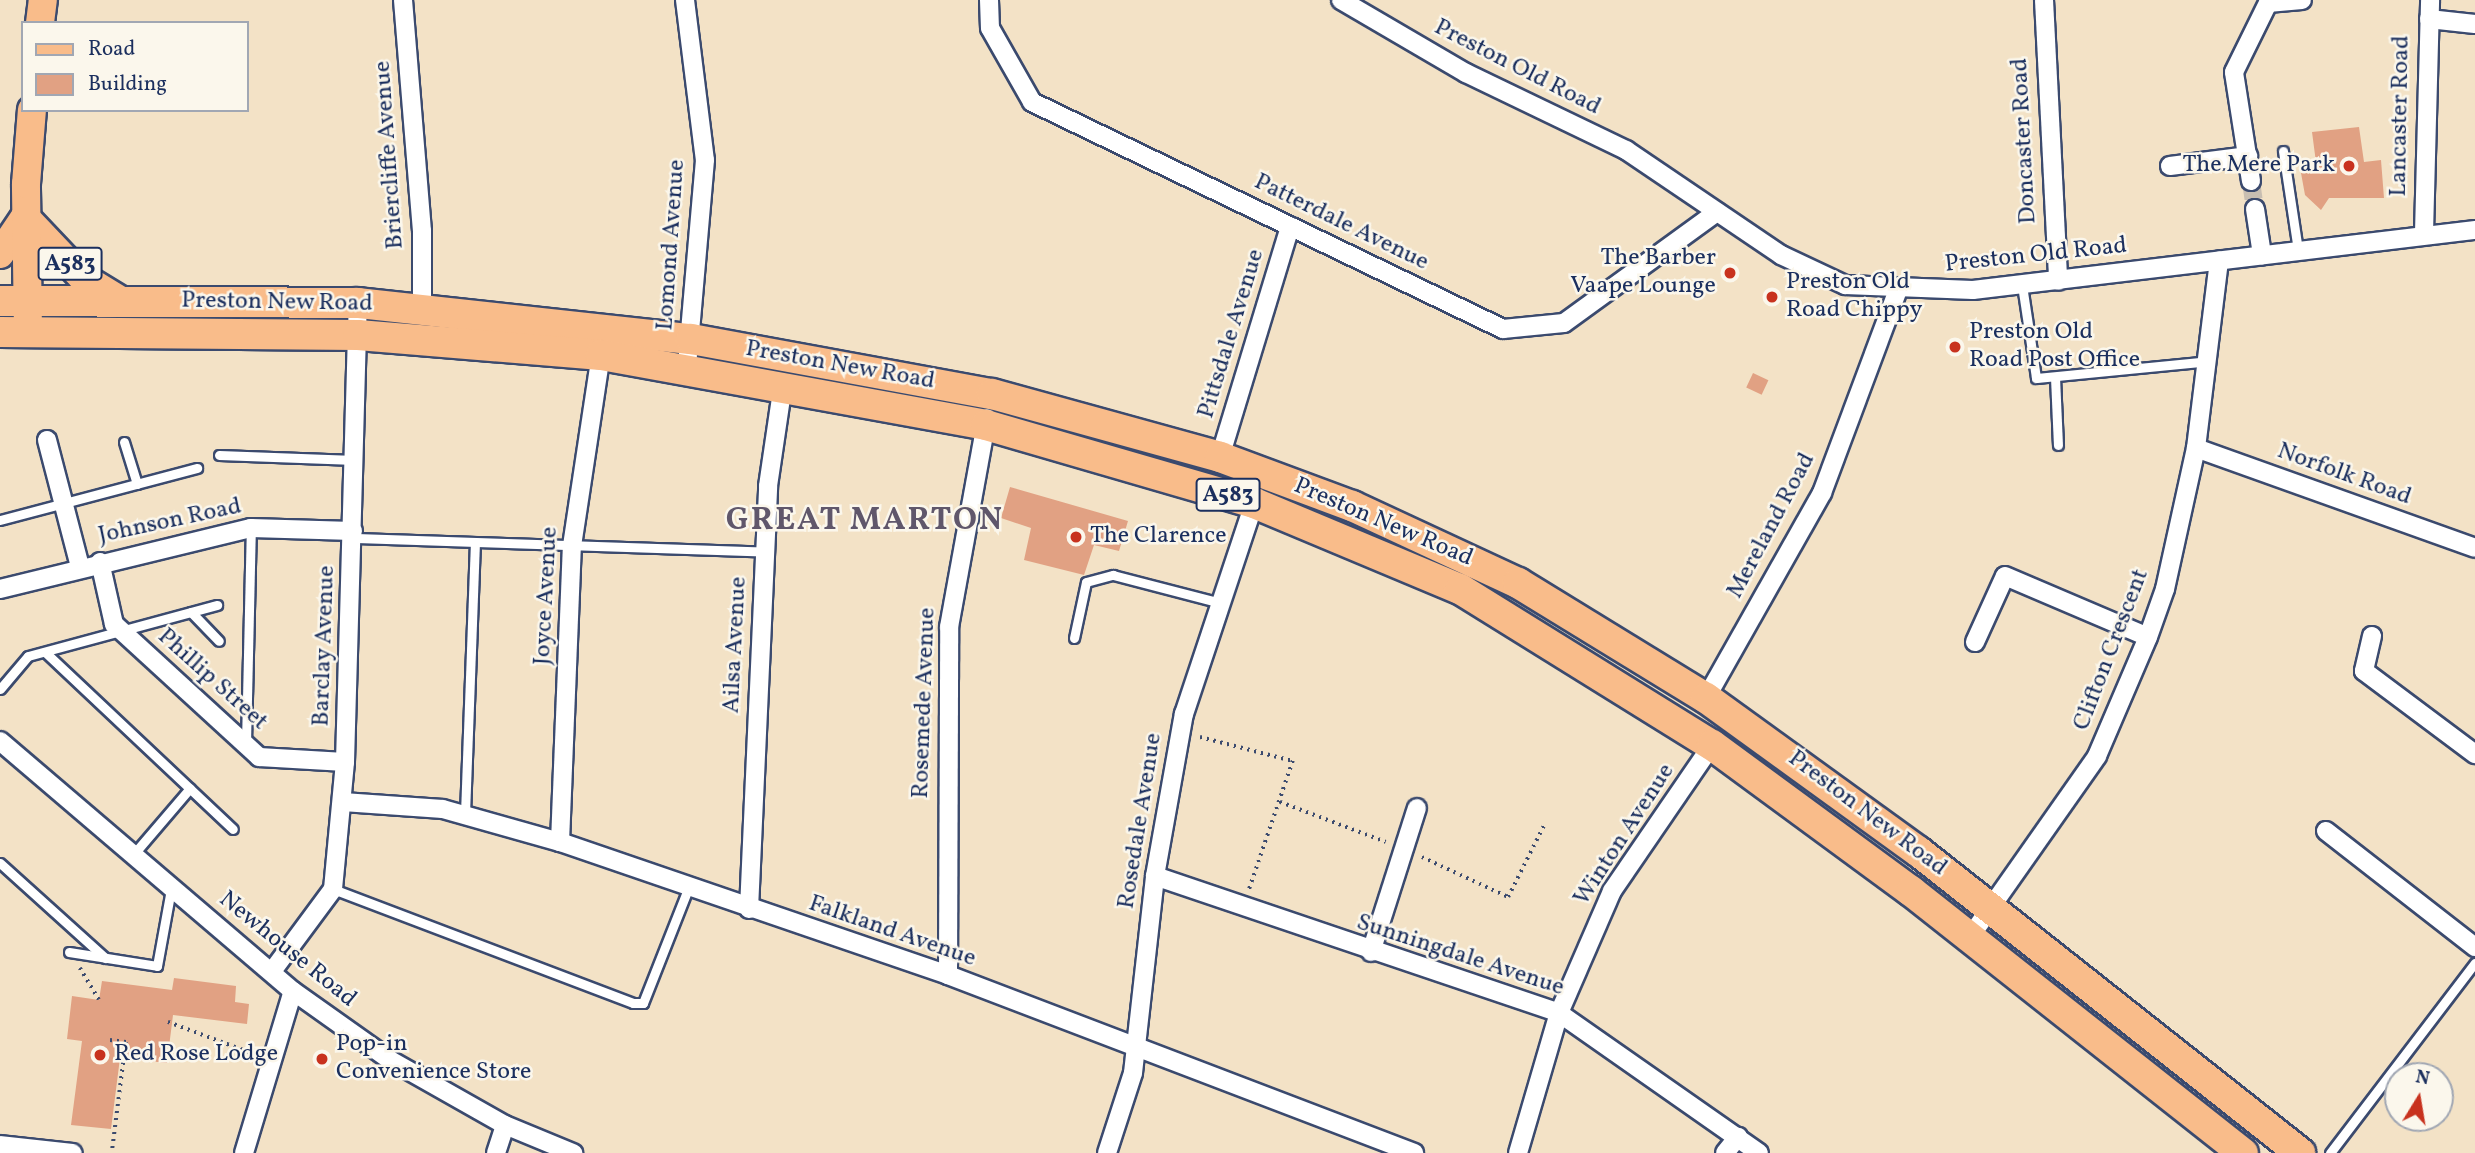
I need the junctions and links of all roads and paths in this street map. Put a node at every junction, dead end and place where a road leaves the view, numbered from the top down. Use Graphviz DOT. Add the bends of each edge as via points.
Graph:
graph roads {
  1 [pos="43,0"];
  2 [pos="403,0"];
  3 [pos="685,0"];
  4 [pos="989,0"];
  5 [pos="1341,0"];
  6 [pos="2302,0"];
  7 [pos="2430,0"];
  8 [pos="2039,1"];
  9 [pos="2428,19"];
  10 [pos="40,21"];
  11 [pos="2475,24"];
  12 [pos="32,112"];
  13 [pos="2283,151"];
  14 [pos="2248,156"];
  15 [pos="2170,166"];
  16 [pos="2251,181"];
  17 [pos="2255,209"];
  18 [pos="1717,212"];
  19 [pos="25,217"];
  20 [pos="1290,226"];
  21 [pos="2475,230"];
  22 [pos="2424,233"];
  23 [pos="2298,250"];
  24 [pos="0,254"];
  25 [pos="2262,255"];
  26 [pos="2219,260"];
  27 [pos="2058,281"];
  28 [pos="2022,285"];
  29 [pos="1897,292"];
  30 [pos="14,302"];
  31 [pos="123,302"];
  32 [pos="358,303"];
  33 [pos="422,306"];
  34 [pos="14,332"];
  35 [pos="358,335"];
  36 [pos="689,353"];
  37 [pos="601,355"];
  38 [pos="2208,361"];
  39 [pos="2055,377"];
  40 [pos="783,384"];
  41 [pos="992,394"];
  42 [pos="986,425"];
  43 [pos="47,440"];
  44 [pos="124,442"];
  45 [pos="2058,446"];
  46 [pos="2196,448"];
  47 [pos="219,455"];
  48 [pos="1220,457"];
  49 [pos="355,460"];
  50 [pos="197,468"];
  51 [pos="137,484"];
  52 [pos="1254,503"];
  53 [pos="64,505"];
  54 [pos="0,520"];
  55 [pos="251,528"];
  56 [pos="353,534"];
  57 [pos="475,544"];
  58 [pos="572,546"];
  59 [pos="2475,548"];
  60 [pos="765,552"];
  61 [pos="100,562"];
  62 [pos="80,567"];
  63 [pos="0,589"];
  64 [pos="1217,602"];
  65 [pos="217,605"];
  66 [pos="191,612"];
  67 [pos="122,631"];
  68 [pos="2372,636"];
  69 [pos="2148,637"];
  70 [pos="1074,638"];
  71 [pos="219,641"];
  72 [pos="1975,642"];
  73 [pos="45,652"];
  74 [pos="0,689"];
  75 [pos="1706,698"];
  76 [pos="1181,732"];
  77 [pos="0,741"];
  78 [pos="246,744"];
  79 [pos="1713,745"];
  80 [pos="2475,754"];
  81 [pos="345,762"];
  82 [pos="190,788"];
  83 [pos="343,802"];
  84 [pos="1280,802"];
  85 [pos="1418,808"];
  86 [pos="465,814"];
  87 [pos="1544,825"];
  88 [pos="233,829"];
  89 [pos="2326,831"];
  90 [pos="560,842"];
  91 [pos="1404,849"];
  92 [pos="132,856"];
  93 [pos="0,863"];
  94 [pos="1155,876"];
  95 [pos="171,888"];
  96 [pos="333,888"];
  97 [pos="688,890"];
  98 [pos="1244,908"];
  99 [pos="1991,908"];
  100 [pos="749,909"];
  101 [pos="1970,937"];
  102 [pos="2475,947"];
  103 [pos="69,952"];
  104 [pos="1371,952"];
  105 [pos="105,958"];
  106 [pos="2475,962"];
  107 [pos="273,970"];
  108 [pos="948,975"];
  109 [pos="293,991"];
  110 [pos="99,1000"];
  111 [pos="1559,1013"];
  112 [pos="167,1022"];
  113 [pos="110,1040"];
  114 [pos="1133,1049"];
  115 [pos="272,1062"];
  116 [pos="505,1125"];
  117 [pos="1738,1137"];
  118 [pos="0,1145"];
  119 [pos="73,1153"];
  120 [pos="112,1153"];
  121 [pos="244,1153"];
  122 [pos="496,1153"];
  123 [pos="573,1153"];
  124 [pos="1107,1153"];
  125 [pos="1414,1153"];
  126 [pos="1518,1153"];
  127 [pos="1725,1153"];
  128 [pos="1759,1153"];
  129 [pos="2243,1153"];
  130 [pos="2300,1153"];
  131 [pos="2330,1153"];
  1 -- 10 [label="main road"];
  2 -- 33 [label="street, Briercliffe Avenue" via="422,231"];
  3 -- 36 [label="street, Lomond Avenue" via="705,160"];
  4 -- 20 [label="street, Patterdale Avenue" via="990,28 1032,102"];
  5 -- 18 [label="street, Preston Old Road" via="1466,73 1626,150"];
  6 -- 14 [label="street" via="2268,3 2234,72"];
  7 -- 9 [label="street, Lancaster Road"];
  8 -- 27 [label="street, Doncaster Road"];
  9 -- 11 [label="street"];
  9 -- 22 [label="street, Lancaster Road"];
  12 -- 19 [label="main road"];
  13 -- 23 [label="lane"];
  14 -- 15 [label="street"];
  14 -- 16 [label="street"];
  17 -- 25 [label="street"];
  18 -- 20 [label="street, Patterdale Avenue" via="1564,323 1503,329"];
  18 -- 29 [label="street, Preston Old Road" via="1819,276"];
  19 -- 24 [label="main road, A583"];
  19 -- 30 [label="main road"];
  19 -- 31 [label="main road, A583" via="82,277"];
  20 -- 48 [label="street, Pittsdale Avenue"];
  21 -- 22 [label="street, Preston Old Road"];
  22 -- 23 [label="street, Preston Old Road"];
  23 -- 25 [label="street, Preston Old Road"];
  25 -- 26 [label="street, Preston Old Road"];
  26 -- 27 [label="street, Preston Old Road"];
  26 -- 38 [label="street, Clifton Crescent"];
  27 -- 28 [label="street, Preston Old Road"];
  28 -- 29 [label="street, Preston Old Road"];
  28 -- 39 [label="lane" via="2036,378"];
  29 -- 75 [label="street, Mereland Road" via="1822,493"];
  30 -- 31 [label="highway, Preston New Road / A583"];
  30 -- 34 [label="main road"];
  31 -- 32 [label="highway, Preston New Road / A583"];
  32 -- 33 [label="highway, Preston New Road / A583"];
  32 -- 35 [label="street, Barclay Avenue"];
  33 -- 36 [label="highway, Preston New Road / A583"];
  34 -- 35 [label="highway, Preston New Road / A583"];
  35 -- 37 [label="highway, Preston New Road / A583"];
  35 -- 49 [label="street, Barclay Avenue"];
  36 -- 37 [label="highway, Preston New Road / A583"];
  36 -- 40 [label="highway, Preston New Road / A583"];
  36 -- 41 [label="highway, Preston New Road / A583"];
  37 -- 58 [label="street, Joyce Avenue"];
  38 -- 39 [label="lane"];
  38 -- 46 [label="street, Clifton Crescent"];
  39 -- 45 [label="lane"];
  40 -- 42 [label="highway, Preston New Road / A583"];
  40 -- 60 [label="street, Ailsa Avenue"];
  41 -- 42 [label="street, Rosemede Avenue"];
  41 -- 48 [label="highway, Preston New Road / A583"];
  42 -- 52 [label="highway, Preston New Road / A583"];
  42 -- 108 [label="street, Rosemede Avenue" via="948,638"];
  43 -- 53 [label="street"];
  44 -- 51 [label="lane"];
  46 -- 59 [label="street, Norfolk Road"];
  46 -- 69 [label="street, Clifton Crescent" via="2165,589"];
  47 -- 49 [label="lane"];
  48 -- 75 [label="highway, Preston New Road / A583" via="1352,506 1518,583"];
  49 -- 56 [label="street, Barclay Avenue"];
  50 -- 51 [label="lane"];
  51 -- 53 [label="lane"];
  52 -- 64 [label="street, Rosedale Avenue"];
  52 -- 79 [label="highway, Preston New Road / A583" via="1460,589"];
  53 -- 54 [label="lane"];
  53 -- 62 [label="street"];
  55 -- 56 [label="street, Johnson Road"];
  55 -- 61 [label="street, Johnson Road"];
  55 -- 78 [label="lane"];
  56 -- 57 [label="lane"];
  56 -- 81 [label="street, Barclay Avenue"];
  57 -- 58 [label="lane"];
  57 -- 86 [label="lane"];
  58 -- 60 [label="lane"];
  58 -- 90 [label="street, Joyce Avenue"];
  60 -- 100 [label="street, Ailsa Avenue"];
  61 -- 62 [label="street, Johnson Road"];
  61 -- 67 [label="street, Phillip Street" via="114,624"];
  62 -- 63 [label="street, Johnson Road"];
  64 -- 70 [label="lane" via="1113,575 1099,578 1086,582"];
  64 -- 76 [label="street, Rosedale Avenue"];
  65 -- 66 [label="lane"];
  66 -- 67 [label="lane"];
  66 -- 71 [label="lane"];
  67 -- 73 [label="lane"];
  67 -- 78 [label="street, Phillip Street"];
  68 -- 80 [label="street" via="2364,671"];
  69 -- 72 [label="street" via="2005,576"];
  69 -- 99 [label="street, Clifton Crescent" via="2097,756"];
  73 -- 74 [label="lane" via="28,656"];
  73 -- 82 [label="lane"];
  75 -- 99 [label="highway, Preston New Road / A583"];
  76 -- 84 [label="path" via="1293,761"];
  76 -- 94 [label="street, Rosedale Avenue"];
  77 -- 92 [label="street, Newhouse Road"];
  78 -- 81 [label="street, Phillip Street" via="260,757"];
  79 -- 101 [label="highway, Preston New Road / A583"];
  79 -- 111 [label="street, Winton Avenue" via="1612,891"];
  81 -- 83 [label="street, Barclay Avenue"];
  82 -- 88 [label="lane"];
  82 -- 92 [label="lane"];
  83 -- 86 [label="street, Falkland Avenue"];
  83 -- 96 [label="street, Barclay Avenue"];
  84 -- 91 [label="path"];
  84 -- 98 [label="path"];
  85 -- 91 [label="street"];
  86 -- 90 [label="street, Falkland Avenue"];
  87 -- 91 [label="path" via="1508,897"];
  89 -- 102 [label="street"];
  90 -- 97 [label="street, Falkland Avenue"];
  91 -- 104 [label="street"];
  92 -- 95 [label="street, Newhouse Road"];
  93 -- 105 [label="lane"];
  94 -- 98 [label="street, Sunningdale Avenue"];
  94 -- 114 [label="street, Rosedale Avenue"];
  95 -- 105 [label="lane" via="157,966"];
  95 -- 107 [label="street, Newhouse Road"];
  96 -- 97 [label="lane" via="633,1003 643,1003"];
  96 -- 107 [label="street, Barclay Avenue"];
  97 -- 100 [label="street, Falkland Avenue"];
  98 -- 104 [label="street, Sunningdale Avenue"];
  99 -- 101 [label="street, Clifton Crescent"];
  99 -- 130 [label="highway, Preston New Road / A583"];
  100 -- 108 [label="street, Falkland Avenue"];
  101 -- 129 [label="highway, Preston New Road / A583"];
  103 -- 105 [label="lane"];
  103 -- 110 [label="path"];
  104 -- 111 [label="street, Sunningdale Avenue"];
  106 -- 131 [label="lane"];
  107 -- 109 [label="street, Newhouse Road"];
  108 -- 114 [label="street, Falkland Avenue"];
  109 -- 115 [label="street"];
  109 -- 116 [label="street, Newhouse Road" via="390,1060"];
  111 -- 117 [label="street, Sunningdale Avenue"];
  111 -- 126 [label="street, Winton Avenue"];
  112 -- 115 [label="path"];
  113 -- 120 [label="path" via="126,1042"];
  114 -- 124 [label="street, Rosedale Avenue" via="1133,1073"];
  114 -- 125 [label="street, Falkland Avenue"];
  115 -- 121 [label="street"];
  116 -- 122 [label="street"];
  116 -- 123 [label="street, Newhouse Road"];
  117 -- 127 [label="street"];
  117 -- 128 [label="street, Sunningdale Avenue"];
  118 -- 119 [label="street"];
}
